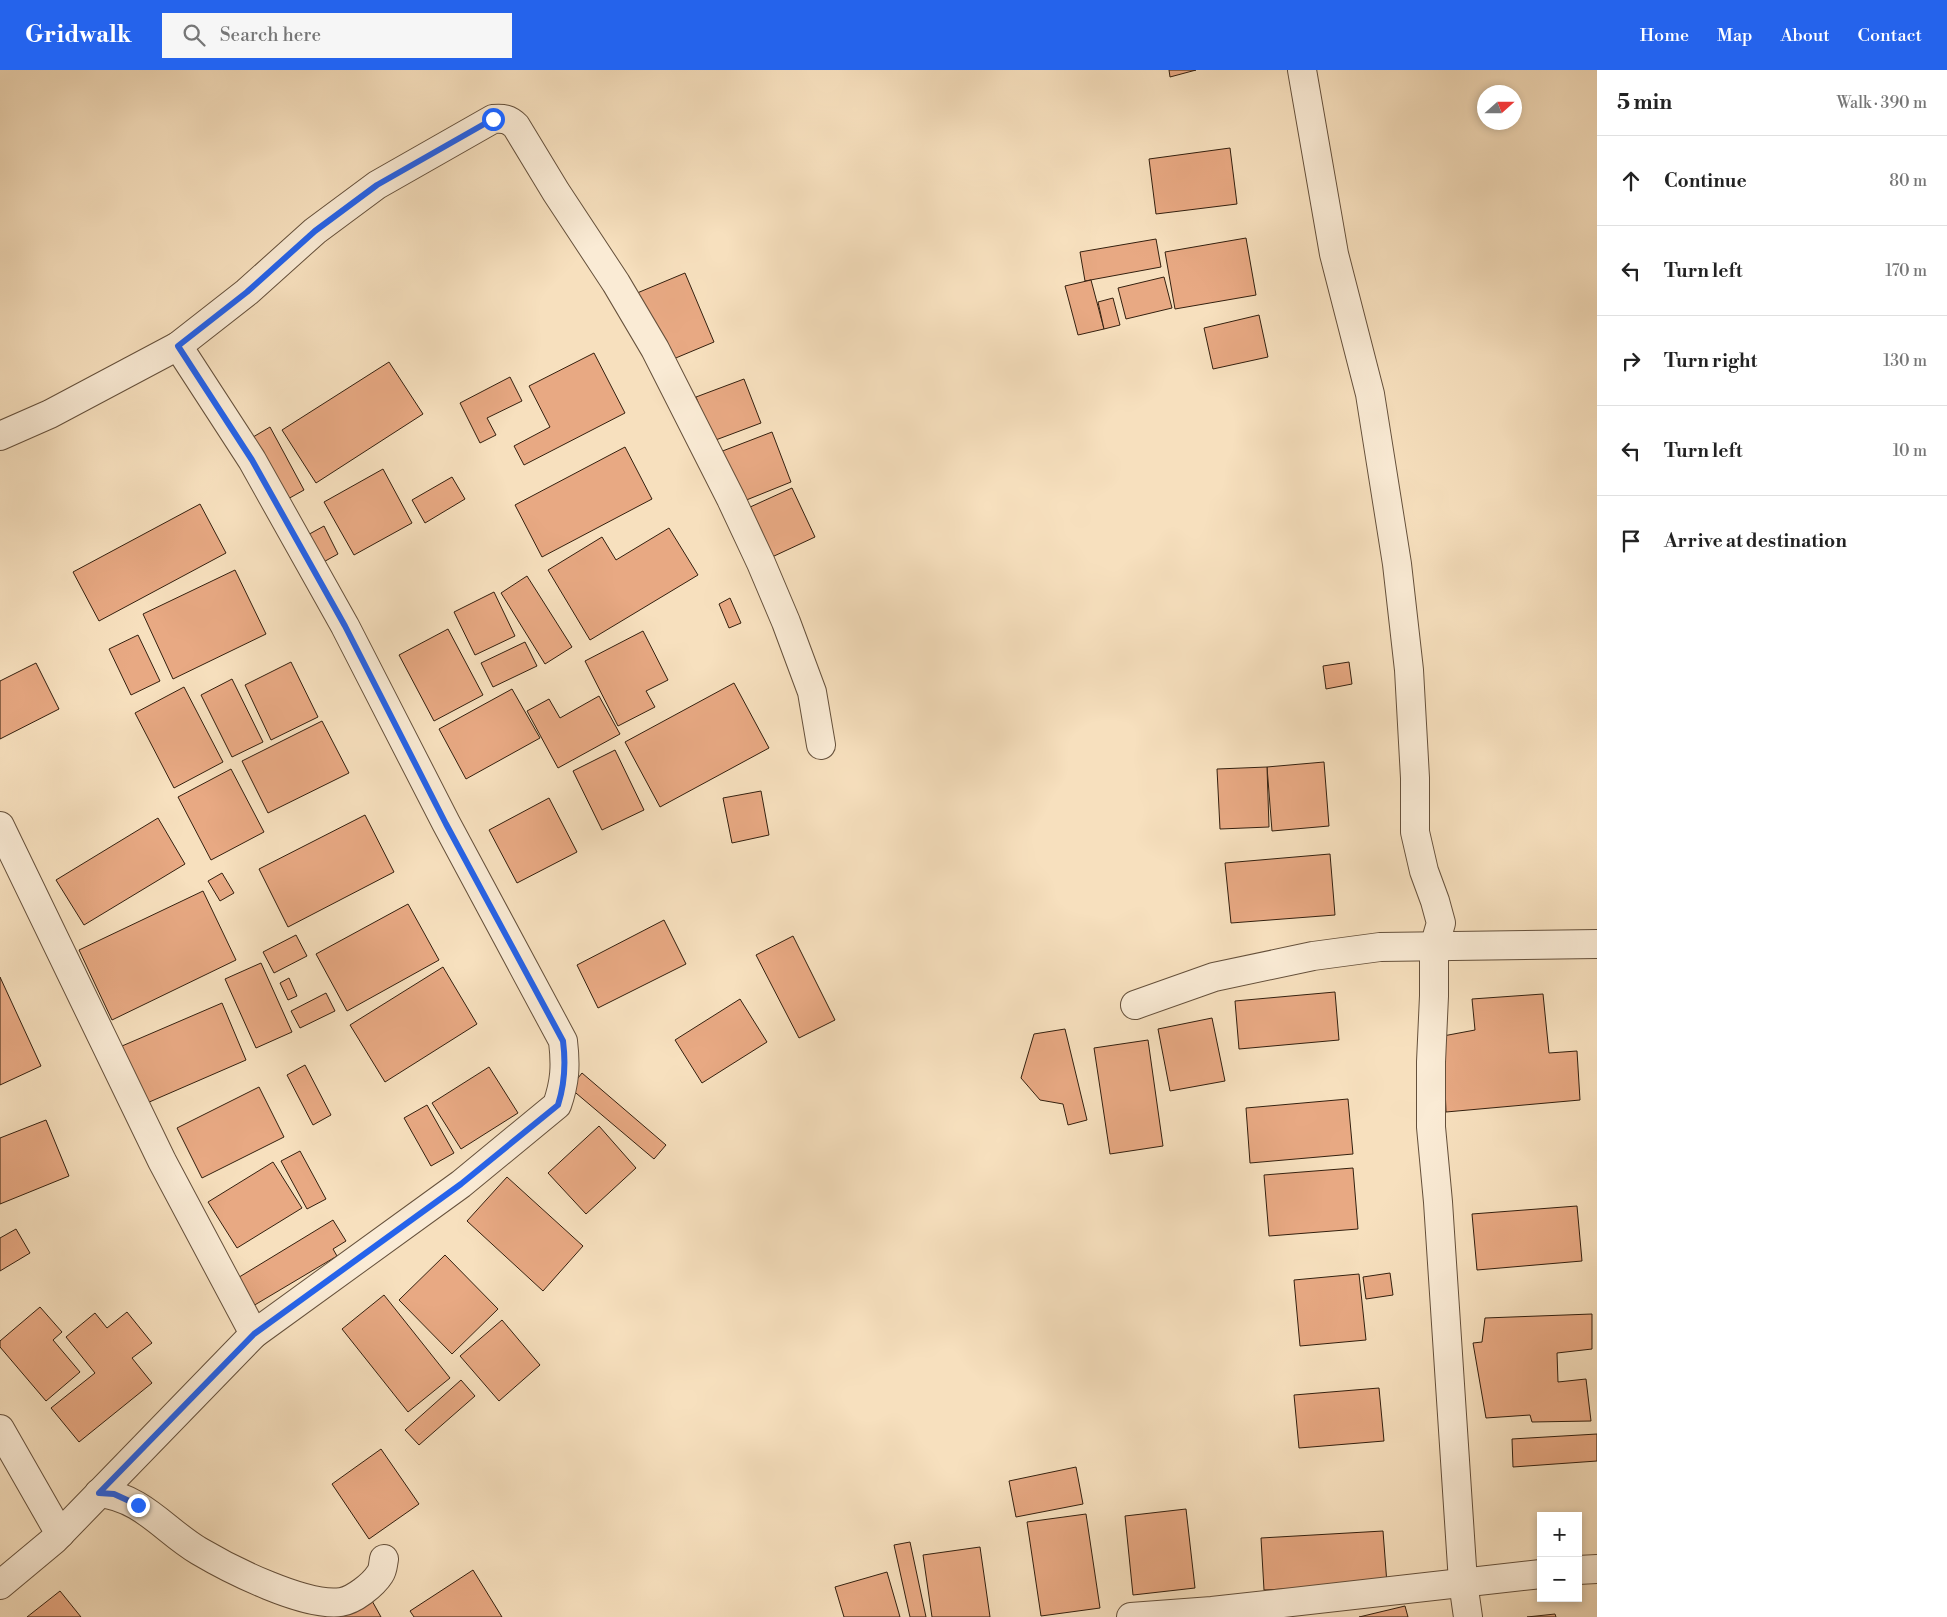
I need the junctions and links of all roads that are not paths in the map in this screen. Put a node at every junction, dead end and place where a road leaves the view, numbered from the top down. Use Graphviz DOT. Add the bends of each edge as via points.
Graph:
graph roads {
  1 [pos="1302,70"];
  2 [pos="178,346"];
  3 [pos="0,436"];
  4 [pos="821,745"];
  5 [pos="0,826"];
  6 [pos="10,871"];
  7 [pos="1597,944"];
  8 [pos="1434,947"];
  9 [pos="1136,1005"];
  10 [pos="254,1334"];
  11 [pos="0,1429"];
  12 [pos="99,1493"];
  13 [pos="60,1534"];
  14 [pos="384,1559"];
  15 [pos="1597,1569"];
  16 [pos="1582,1570"];
  17 [pos="1537,1574"];
  18 [pos="1463,1582"];
  19 [pos="0,1585"];
  20 [pos="1131,1617"];
  21 [pos="1468,1617"];
  1 -- 8 [label="street" via="1334,254 1370,394 1397,564 1409,670 1416,832 1440,923"];
  2 -- 3 [label="street" via="50,414"];
  2 -- 4 [label="street" via="247,292 315,231 377,185 493,119 510,120 616,282 655,349 731,499 761,563 812,692"];
  2 -- 10 [label="street" via="252,460 345,626 446,824 563,1041 566,1062 558,1105 461,1184"];
  5 -- 6 [label="street"];
  6 -- 10 [label="street"];
  7 -- 8 [label="street"];
  8 -- 9 [label="street" via="1380,947 1313,956 1214,977"];
  8 -- 18 [label="street" via="1431,1127"];
  10 -- 12 [label="street"];
  11 -- 13 [label="street"];
  12 -- 13 [label="street"];
  12 -- 14 [label="street" via="114,1494 138,1505 198,1551 300,1597 331,1602 354,1598 381,1573"];
  13 -- 19 [label="street"];
  15 -- 16 [label="street"];
  17 -- 18 [label="street"];
  18 -- 20 [label="street" via="1212,1611"];
  18 -- 21 [label="street"];
}
